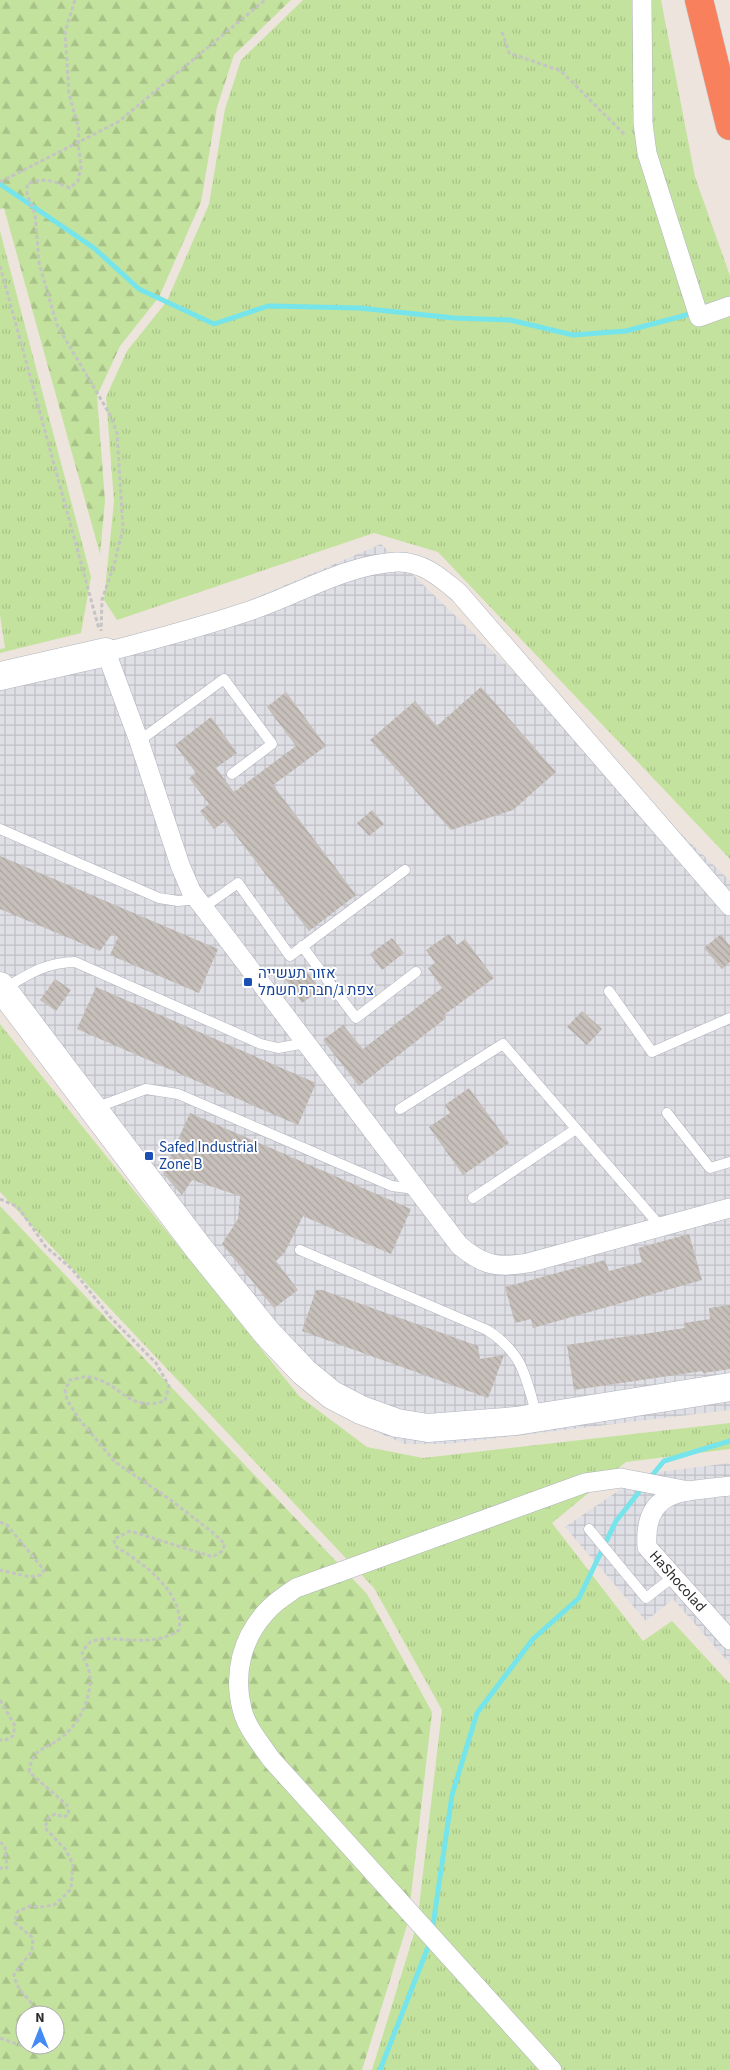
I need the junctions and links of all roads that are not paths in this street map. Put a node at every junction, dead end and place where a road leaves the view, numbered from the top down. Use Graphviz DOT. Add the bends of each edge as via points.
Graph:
graph roads {
  1 [pos="642,0"];
  2 [pos="700,0"];
  3 [pos="730,126"];
  4 [pos="730,306"];
  5 [pos="101,641"];
  6 [pos="0,676"];
  7 [pos="139,741"];
  8 [pos="232,774"];
  9 [pos="0,829"];
  10 [pos="405,870"];
  11 [pos="201,903"];
  12 [pos="730,906"];
  13 [pos="302,946"];
  14 [pos="416,972"];
  15 [pos="1,988"];
  16 [pos="609,991"];
  17 [pos="730,1018"];
  18 [pos="306,1043"];
  19 [pos="94,1108"];
  20 [pos="400,1109"];
  21 [pos="667,1112"];
  22 [pos="576,1129"];
  23 [pos="730,1162"];
  24 [pos="416,1189"];
  25 [pos="473,1198"];
  26 [pos="730,1208"];
  27 [pos="661,1227"];
  28 [pos="300,1250"];
  29 [pos="730,1387"];
  30 [pos="537,1417"];
  31 [pos="730,1486"];
  32 [pos="689,1491"];
  33 [pos="589,1529"];
  34 [pos="673,1577"];
  35 [pos="730,1640"];
  36 [pos="552,2070"];
  1 -- 4 [label="street" via="643,123 649,160 699,317"];
  2 -- 3 [label="highway"];
  5 -- 6 [label="street"];
  5 -- 7 [label="street"];
  5 -- 12 [label="street" via="255,609 362,568 396,562 418,564 438,575 458,593"];
  7 -- 8 [label="lane" via="224,679 272,744"];
  7 -- 11 [label="street" via="180,865"];
  9 -- 11 [label="lane" via="159,898"];
  10 -- 13 [label="lane"];
  11 -- 13 [label="lane" via="238,883 290,956"];
  11 -- 18 [label="street"];
  13 -- 14 [label="lane" via="356,1018"];
  15 -- 18 [label="lane" via="38,968 58,962 74,962 261,1044 278,1048"];
  15 -- 19 [label="street"];
  16 -- 17 [label="lane" via="652,1052"];
  18 -- 24 [label="street"];
  19 -- 24 [label="lane" via="146,1089 178,1094 392,1186"];
  19 -- 30 [label="street" via="200,1250 268,1333 304,1372 332,1395 397,1423 428,1428"];
  20 -- 22 [label="lane" via="503,1044"];
  21 -- 23 [label="lane" via="710,1168"];
  22 -- 25 [label="lane"];
  22 -- 27 [label="lane"];
  24 -- 27 [label="street" via="459,1245 474,1258 505,1267"];
  26 -- 27 [label="street"];
  28 -- 30 [label="lane" via="486,1330 505,1342 519,1359"];
  29 -- 30 [label="street"];
  31 -- 32 [label="street, HaShocolad"];
  32 -- 34 [label="street, HaShocolad" via="667,1496 655,1506 647,1524 647,1547"];
  32 -- 36 [label="street" via="621,1478 585,1483 296,1588 266,1610 247,1637 240,1662 242,1710 271,1760"];
  33 -- 34 [label="lane" via="646,1598"];
  34 -- 35 [label="street, HaShocolad"];
}
